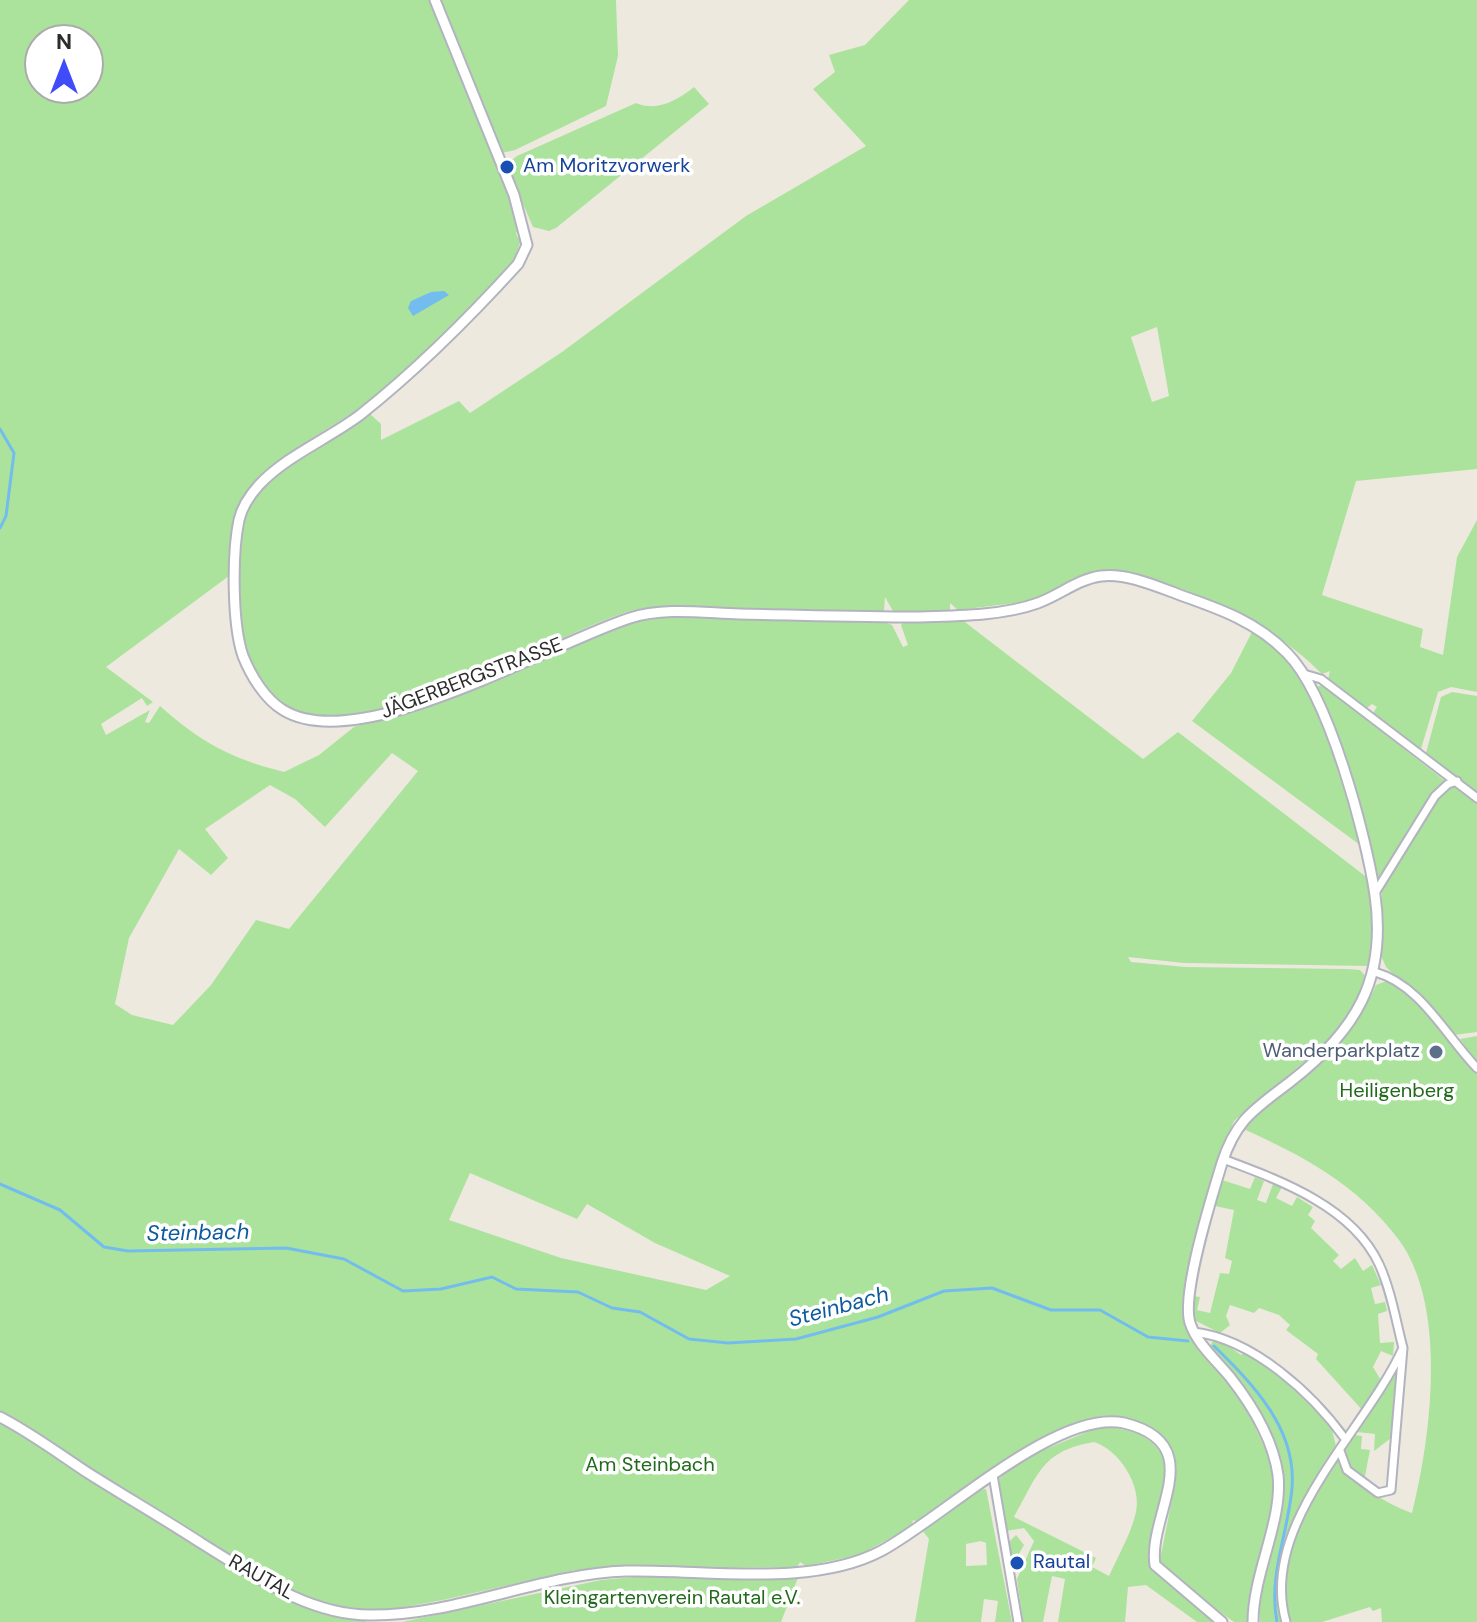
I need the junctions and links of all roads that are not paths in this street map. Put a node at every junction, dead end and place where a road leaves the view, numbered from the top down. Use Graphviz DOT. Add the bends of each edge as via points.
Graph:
graph roads {
  1 [pos="435,0"];
  2 [pos="1304,674"];
  3 [pos="1457,781"];
  4 [pos="1477,798"];
  5 [pos="1375,893"];
  6 [pos="1375,972"];
  7 [pos="1477,1068"];
  8 [pos="1223,1159"];
  9 [pos="1194,1332"];
  10 [pos="1403,1348"];
  11 [pos="0,1417"];
  12 [pos="1346,1440"];
  13 [pos="1340,1451"];
  14 [pos="993,1475"];
  15 [pos="1018,1622"];
  16 [pos="1222,1622"];
  17 [pos="1253,1622"];
  18 [pos="1286,1622"];
  1 -- 2 [label="street, JÄGERBERGSTRASSE" via="514,195 527,245 524,257 498,287 410,374 277,470 241,510 237,623 242,652 277,707 326,723 368,720 646,613 937,616 1032,605 1085,580 1109,575 1234,614 1280,646"];
  2 -- 3 [label="street, JÄGERBERGSTRASSE" via="1321,679"];
  2 -- 5 [label="street, JÄGERBERGSTRASSE" via="1347,781"];
  3 -- 4 [label="street, JÄGERBERGSTRASSE"];
  3 -- 5 [label="street" via="1435,796"];
  5 -- 6 [label="street, JÄGERBERGSTRASSE"];
  6 -- 7 [label="street" via="1392,977 1414,995"];
  6 -- 8 [label="street, JÄGERBERGSTRASSE" via="1357,1013 1334,1042 1247,1115"];
  8 -- 9 [label="street, JÄGERBERGSTRASSE" via="1187,1298"];
  8 -- 10 [label="street" via="1298,1190 1351,1228 1379,1262"];
  9 -- 12 [label="street" via="1217,1335 1277,1371"];
  9 -- 17 [label="street" via="1249,1404 1277,1468 1276,1504 1256,1583"];
  10 -- 12 [label="street" via="1372,1407"];
  10 -- 13 [label="street" via="1391,1490 1380,1494 1347,1470"];
  11 -- 14 [label="street, RAUTAL" via="258,1578 312,1604 363,1615 431,1609 599,1573 803,1571 861,1560"];
  12 -- 13 [label="street"];
  13 -- 18 [label="street" via="1314,1488 1283,1558 1280,1584"];
  14 -- 15 [label="street"];
  14 -- 16 [label="street, RAUTAL" via="1049,1441 1089,1426 1114,1422 1145,1432 1167,1454 1172,1474 1155,1565"];
}
